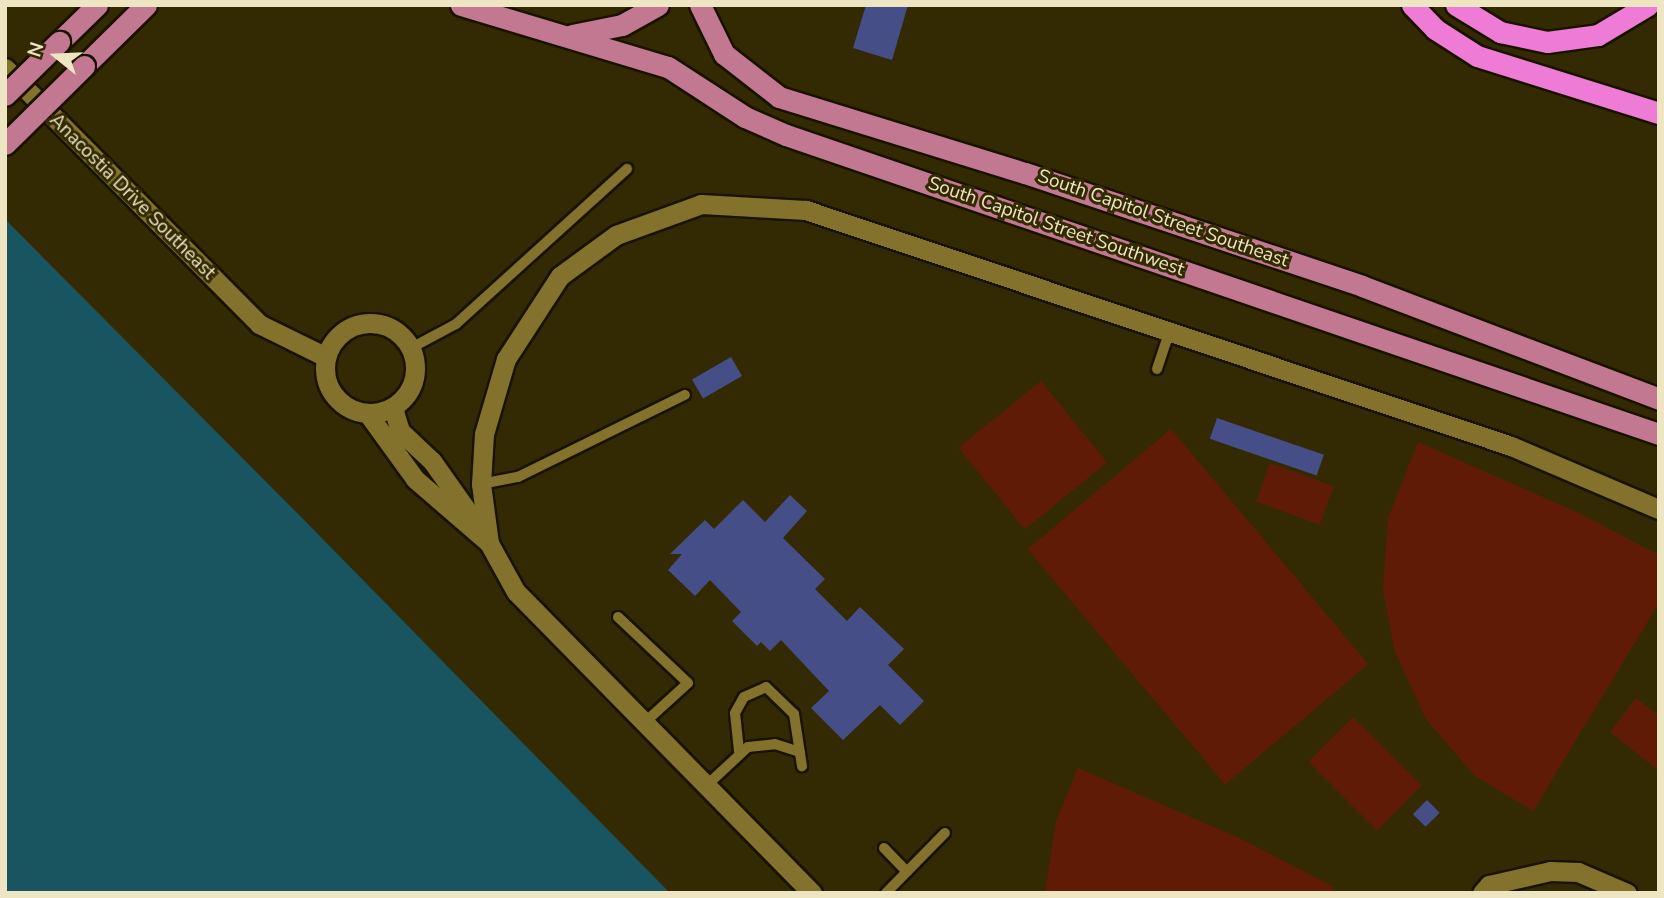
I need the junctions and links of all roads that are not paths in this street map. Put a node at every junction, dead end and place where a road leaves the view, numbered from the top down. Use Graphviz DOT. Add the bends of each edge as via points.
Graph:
graph roads {
  1 [pos="97,5"];
  2 [pos="146,5"];
  3 [pos="461,5"];
  4 [pos="658,5"];
  5 [pos="700,5"];
  6 [pos="1412,5"];
  7 [pos="1456,5"];
  8 [pos="1648,5"];
  9 [pos="563,36"];
  10 [pos="5,68"];
  11 [pos="5,95"];
  12 [pos="1659,113"];
  13 [pos="5,144"];
  14 [pos="627,169"];
  15 [pos="1170,330"];
  16 [pos="411,348"];
  17 [pos="326,357"];
  18 [pos="1157,369"];
  19 [pos="685,395"];
  20 [pos="1659,399"];
  21 [pos="393,408"];
  22 [pos="368,414"];
  23 [pos="1659,434"];
  24 [pos="481,484"];
  25 [pos="1659,509"];
  26 [pos="489,543"];
  27 [pos="618,617"];
  28 [pos="644,723"];
  29 [pos="739,751"];
  30 [pos="800,752"];
  31 [pos="802,766"];
  32 [pos="706,786"];
  33 [pos="946,833"];
  34 [pos="884,849"];
  35 [pos="907,872"];
  36 [pos="812,893"];
  37 [pos="886,893"];
  38 [pos="1482,893"];
  39 [pos="1628,893"];
  1 -- 11 [label="main road, bridge"];
  2 -- 13 [label="main road, bridge"];
  3 -- 9 [label="main road, South Capitol Street Southwest"];
  4 -- 9 [label="main road" via="622,25"];
  5 -- 20 [label="main road, South Capitol Street Southeast" via="724,54 779,97 1337,278"];
  6 -- 12 [label="highway" via="1442,34 1477,56"];
  7 -- 8 [label="highway" via="1500,32 1547,42 1598,35"];
  9 -- 23 [label="main road, South Capitol Street Southwest" via="668,67 745,117 786,135"];
  10 -- 17 [label="street, Anacostia Drive Southeast" via="259,324"];
  14 -- 16 [label="lane" via="456,324"];
  15 -- 18 [label="lane"];
  15 -- 24 [label="street" via="807,211 701,204 616,235 560,276 540,300 506,359 493,401"];
  15 -- 25 [label="street" via="1511,446"];
  16 -- 17 [label="street" via="392,328 365,323 340,334"];
  16 -- 21 [label="street" via="411,388"];
  17 -- 22 [label="street" via="329,388 345,406"];
  19 -- 24 [label="lane" via="518,477"];
  21 -- 22 [label="street"];
  21 -- 26 [label="street" via="400,431 432,461"];
  22 -- 26 [label="street" via="415,479"];
  24 -- 26 [label="street"];
  26 -- 28 [label="street" via="516,592"];
  27 -- 28 [label="lane" via="688,682"];
  28 -- 32 [label="street"];
  29 -- 30 [label="lane" via="775,744"];
  29 -- 30 [label="lane" via="735,713 744,697 766,687 794,714"];
  29 -- 32 [label="lane"];
  30 -- 31 [label="lane"];
  32 -- 36 [label="street"];
  33 -- 35 [label="lane"];
  34 -- 35 [label="lane"];
  35 -- 37 [label="lane"];
  38 -- 39 [label="street" via="1489,886 1550,871 1578,873"];
}
